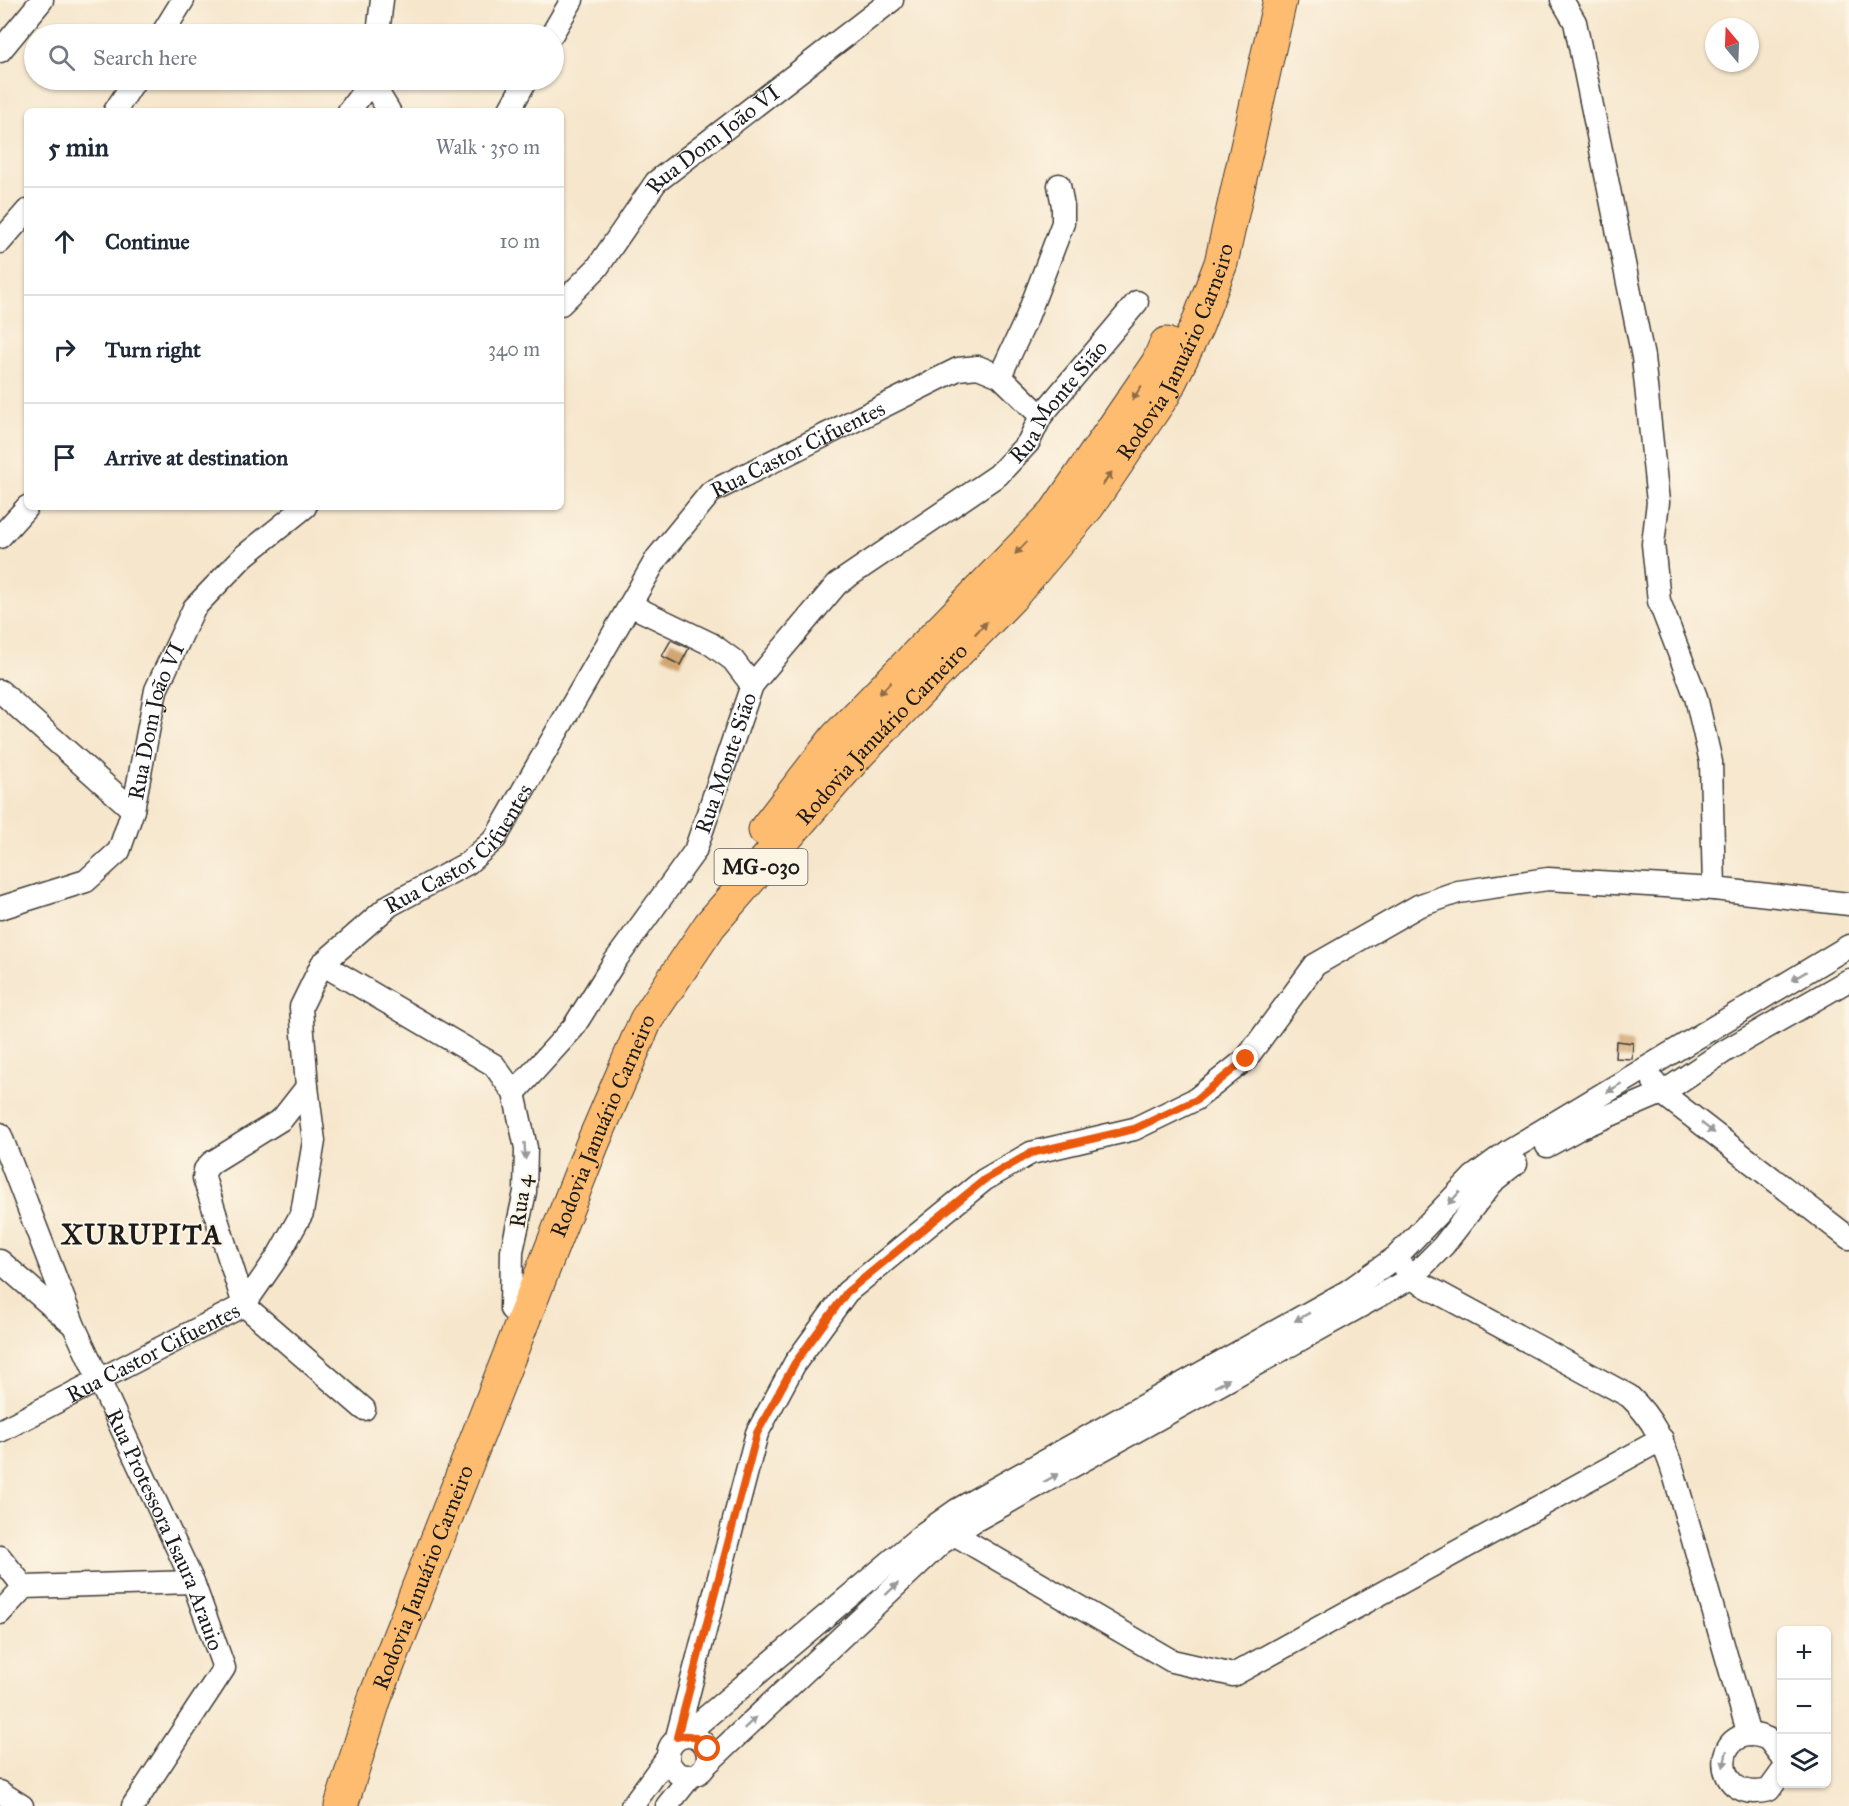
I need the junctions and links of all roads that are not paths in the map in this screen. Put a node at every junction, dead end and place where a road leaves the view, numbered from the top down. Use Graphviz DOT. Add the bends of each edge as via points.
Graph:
graph roads {
  1 [pos="42,0"];
  2 [pos="183,0"];
  3 [pos="382,0"];
  4 [pos="572,0"];
  5 [pos="892,0"];
  6 [pos="1265,0"];
  7 [pos="1280,0"];
  8 [pos="1562,0"];
  9 [pos="168,24"];
  10 [pos="379,24"];
  11 [pos="558,24"];
  12 [pos="0,51"];
  13 [pos="129,90"];
  14 [pos="365,90"];
  15 [pos="377,90"];
  16 [pos="521,90"];
  17 [pos="118,108"];
  18 [pos="351,108"];
  19 [pos="387,108"];
  20 [pos="512,108"];
  21 [pos="1059,185"];
  22 [pos="24,214"];
  23 [pos="0,242"];
  24 [pos="564,301"];
  25 [pos="1137,302"];
  26 [pos="1000,376"];
  27 [pos="1041,416"];
  28 [pos="24,510"];
  29 [pos="301,510"];
  30 [pos="0,537"];
  31 [pos="630,605"];
  32 [pos="752,685"];
  33 [pos="0,691"];
  34 [pos="133,810"];
  35 [pos="1714,889"];
  36 [pos="1849,904"];
  37 [pos="0,908"];
  38 [pos="1849,946"];
  39 [pos="322,964"];
  40 [pos="1849,980"];
  41 [pos="1644,1069"];
  42 [pos="307,1087"];
  43 [pos="514,1093"];
  44 [pos="1662,1093"];
  45 [pos="0,1134"];
  46 [pos="1849,1238"];
  47 [pos="1396,1257"];
  48 [pos="0,1261"];
  49 [pos="1411,1278"];
  50 [pos="244,1305"];
  51 [pos="511,1309"];
  52 [pos="74,1326"];
  53 [pos="100,1380"];
  54 [pos="364,1409"];
  55 [pos="0,1431"];
  56 [pos="1662,1438"];
  57 [pos="950,1526"];
  58 [pos="0,1557"];
  59 [pos="193,1582"];
  60 [pos="24,1587"];
  61 [pos="0,1613"];
  62 [pos="1749,1735"];
  63 [pos="681,1736"];
  64 [pos="1777,1748"];
  65 [pos="667,1758"];
  66 [pos="708,1763"];
  67 [pos="690,1777"];
  68 [pos="1777,1781"];
  69 [pos="0,1792"];
  70 [pos="22,1806"];
  71 [pos="133,1806"];
  72 [pos="323,1806"];
  73 [pos="341,1806"];
  74 [pos="632,1806"];
  75 [pos="667,1806"];
  1 -- 12 [label="street"];
  2 -- 9 [label="street"];
  3 -- 10 [label="street"];
  4 -- 11 [label="street"];
  5 -- 24 [label="street, Rua Dom João VI" via="656,182 597,268"];
  6 -- 51 [label="highway, Rodovia Januário Carneiro / MG-030, one-way" via="1196,277 1158,363 1055,513 836,738 631,1004"];
  73 -- 7 [label="highway, Rodovia Januário Carneiro / MG-030, one-way" via="375,1698 592,1146 646,1020 710,925 859,753 1011,597 1088,506 1164,394 1197,326 1221,263"];
  8 -- 35 [label="street" via="1575,22 1643,357 1657,492 1653,544 1659,601 1696,697 1711,762"];
  13 -- 17 [label="street"];
  14 -- 18 [label="street"];
  15 -- 19 [label="street"];
  16 -- 20 [label="street"];
  21 -- 26 [label="street" via="1063,223"];
  22 -- 23 [label="street"];
  25 -- 27 [label="street, Rua Monte Sião"];
  26 -- 27 [label="street, Rua Castor Cifuentes"];
  26 -- 31 [label="street, Rua Castor Cifuentes" via="978,367 958,369 711,492 657,558"];
  27 -- 32 [label="street, Rua Monte Sião" via="1028,443 998,475 837,584"];
  28 -- 30 [label="street"];
  29 -- 34 [label="street, Rua Dom João VI" via="244,556 194,608 156,690"];
  31 -- 32 [label="street" via="711,644 733,660"];
  31 -- 39 [label="street, Rua Castor Cifuentes" via="495,839 468,863 390,905"];
  32 -- 43 [label="street, Rua Monte Sião" via="695,851 615,961 573,1028"];
  33 -- 34 [label="street"];
  34 -- 37 [label="street, Rua Dom João VI" via="119,851 86,881"];
  35 -- 36 [label="street"];
  35 -- 63 [label="street" via="1548,879 1458,892 1418,906 1315,966 1246,1059 1196,1100 1134,1129 1031,1153 984,1180 856,1284 795,1363 757,1433"];
  38 -- 41 [label="street, one-way"];
  39 -- 42 [label="street, Rua Castor Cifuentes" via="301,1007"];
  39 -- 43 [label="street" via="494,1065"];
  40 -- 44 [label="street" via="1725,1051"];
  41 -- 44 [label="street"];
  41 -- 47 [label="street, one-way" via="1508,1151 1474,1176"];
  42 -- 50 [label="street, Rua Castor Cifuentes" via="315,1141 302,1213"];
  42 -- 50 [label="street" via="282,1119 206,1170 204,1178"];
  43 -- 51 [label="street, Rua 4, one-way" via="526,1148 525,1192 512,1251"];
  44 -- 46 [label="street, one-way"];
  44 -- 49 [label="street" via="1580,1128 1518,1162 1492,1183 1443,1246"];
  45 -- 52 [label="street, Rua Protessora Isaura Arauio"];
  47 -- 49 [label="street"];
  47 -- 57 [label="street, one-way" via="1348,1291 1088,1435"];
  48 -- 52 [label="street"];
  49 -- 56 [label="street" via="1629,1396 1645,1410"];
  57 -- 49 [label="street, one-way"];
  50 -- 53 [label="street, Rua Castor Cifuentes"];
  50 -- 54 [label="street"];
  51 -- 72 [label="highway, Rodovia Januário Carneiro / MG-030" via="369,1670"];
  52 -- 53 [label="street, Rua Protessora Isaura Arauio"];
  53 -- 55 [label="street, Rua Castor Cifuentes"];
  53 -- 59 [label="street, Rua Protessora Isaura Arauio"];
  56 -- 57 [label="street" via="1233,1675 1172,1661"];
  56 -- 62 [label="street"];
  57 -- 63 [label="street" via="923,1534"];
  66 -- 57 [label="street, one-way" via="940,1544"];
  58 -- 60 [label="street"];
  59 -- 60 [label="street"];
  59 -- 71 [label="street, Rua Protessora Isaura Arauio" via="224,1668"];
  60 -- 61 [label="street"];
  62 -- 64 [label="street" via="1768,1739"];
  62 -- 68 [label="street, one-way" via="1732,1744 1723,1760 1726,1779 1740,1792 1759,1794"];
  63 -- 65 [label="street" via="669,1746"];
  63 -- 66 [label="street" via="699,1738 704,1743"];
  65 -- 67 [label="street" via="675,1772"];
  65 -- 74 [label="street"];
  66 -- 67 [label="street"];
  67 -- 75 [label="street"];
  69 -- 70 [label="street"];
}
